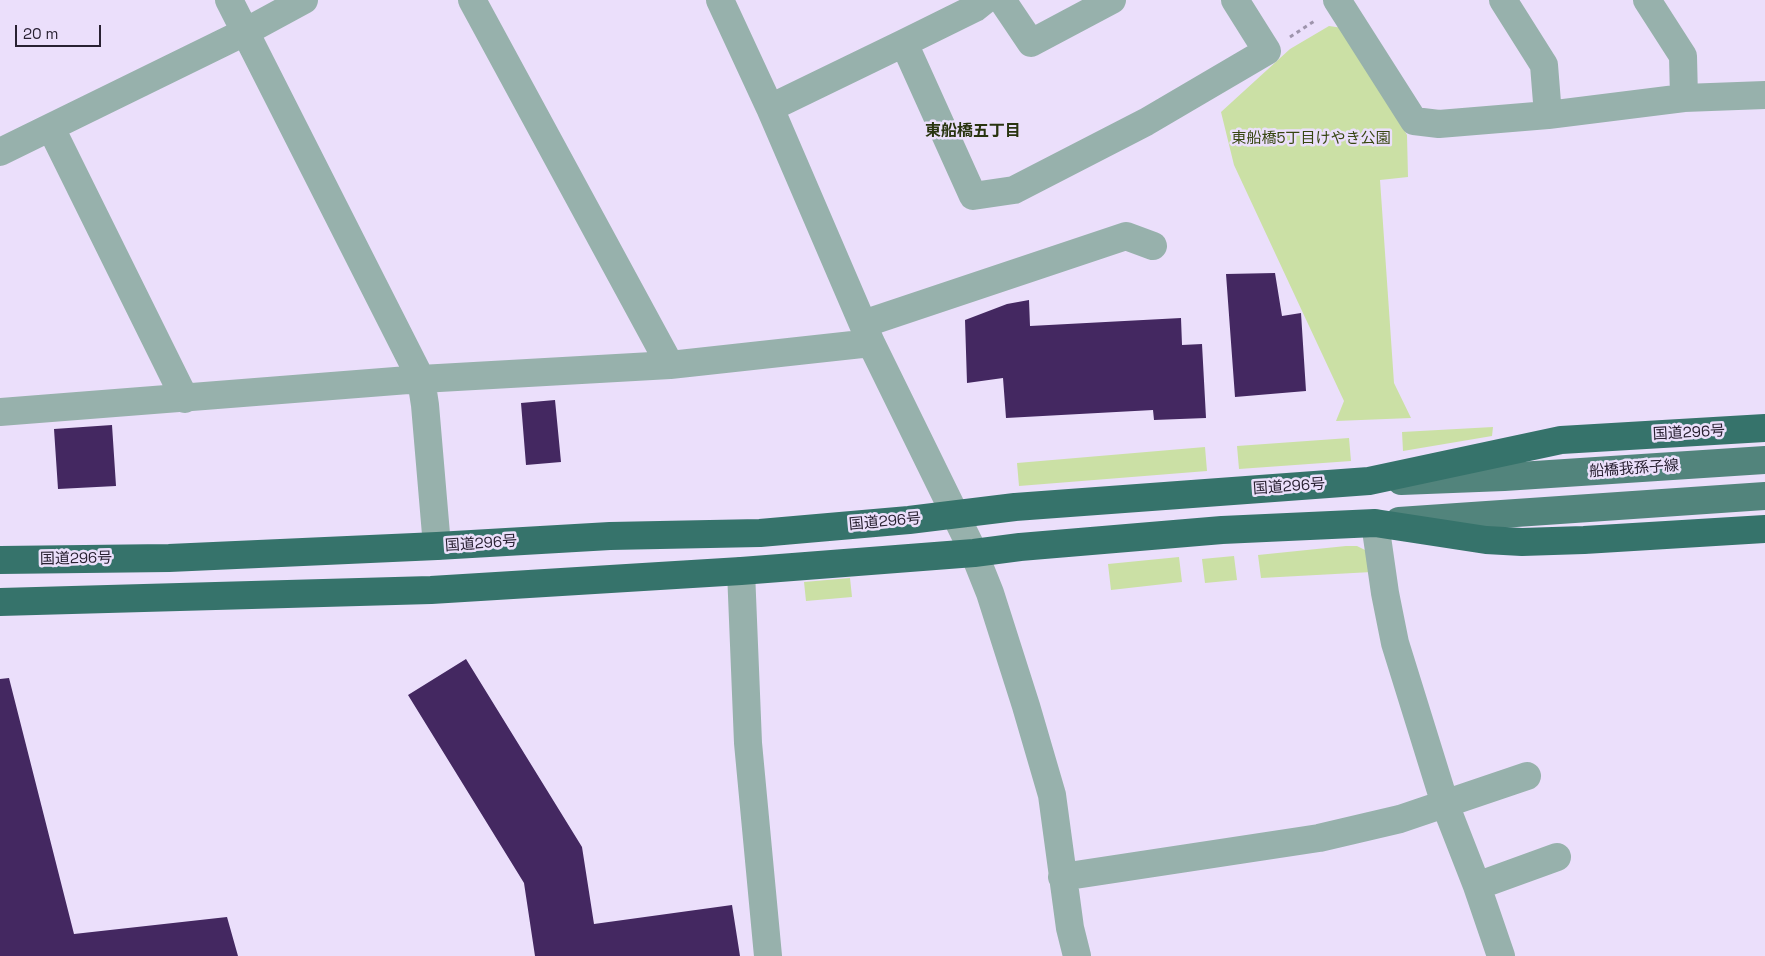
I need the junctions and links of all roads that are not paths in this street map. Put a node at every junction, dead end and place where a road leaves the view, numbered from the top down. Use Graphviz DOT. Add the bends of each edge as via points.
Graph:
graph roads {
  1 [pos="229,0"];
  2 [pos="304,0"];
  3 [pos="472,0"];
  4 [pos="720,0"];
  5 [pos="985,0"];
  6 [pos="1002,0"];
  7 [pos="1112,0"];
  8 [pos="1235,0"];
  9 [pos="1503,0"];
  10 [pos="1647,0"];
  11 [pos="1339,3"];
  12 [pos="246,32"];
  13 [pos="904,43"];
  14 [pos="1765,94"];
  15 [pos="1684,98"];
  16 [pos="770,108"];
  17 [pos="1548,115"];
  18 [pos="52,128"];
  19 [pos="0,152"];
  20 [pos="1153,246"];
  21 [pos="867,334"];
  22 [pos="670,365"];
  23 [pos="421,379"];
  24 [pos="184,398"];
  25 [pos="0,412"];
  26 [pos="1765,428"];
  27 [pos="1765,460"];
  28 [pos="1369,481"];
  29 [pos="1765,496"];
  30 [pos="956,516"];
  31 [pos="1375,523"];
  32 [pos="1765,529"];
  33 [pos="436,546"];
  34 [pos="974,553"];
  35 [pos="0,560"];
  36 [pos="741,571"];
  37 [pos="0,602"];
  38 [pos="1526,776"];
  39 [pos="1445,804"];
  40 [pos="1557,857"];
  41 [pos="1062,876"];
  42 [pos="1477,886"];
  43 [pos="768,956"];
  44 [pos="1077,956"];
  45 [pos="1501,956"];
  1 -- 12 [label="street"];
  2 -- 12 [label="street"];
  3 -- 22 [label="street"];
  4 -- 16 [label="street"];
  5 -- 13 [label="street"];
  6 -- 7 [label="street" via="1031,42"];
  8 -- 13 [label="street" via="1267,51 1146,122 1014,190 973,196"];
  9 -- 17 [label="street" via="1544,65"];
  10 -- 15 [label="street" via="1683,56"];
  11 -- 17 [label="street" via="1414,121 1439,124"];
  12 -- 18 [label="street"];
  12 -- 23 [label="street"];
  13 -- 16 [label="street"];
  14 -- 15 [label="street"];
  15 -- 17 [label="street"];
  16 -- 21 [label="street"];
  18 -- 19 [label="street"];
  18 -- 24 [label="street"];
  20 -- 21 [label="street" via="1126,236"];
  21 -- 22 [label="street"];
  21 -- 30 [label="street"];
  22 -- 23 [label="street"];
  23 -- 24 [label="street"];
  23 -- 33 [label="street"];
  24 -- 25 [label="street"];
  26 -- 28 [label="highway, 国道296号" via="1561,440"];
  27 -- 28 [label="main road, 船橋我孫子線" via="1504,477"];
  28 -- 30 [label="highway, 国道296号" via="1015,507"];
  29 -- 31 [label="main road"];
  30 -- 33 [label="highway, 国道296号" via="760,533 610,536"];
  30 -- 34 [label="street"];
  31 -- 32 [label="highway" via="1486,540 1522,542"];
  31 -- 34 [label="highway" via="1222,530"];
  31 -- 39 [label="street" via="1384,593 1395,643"];
  33 -- 35 [label="highway, 国道296号" via="168,558"];
  34 -- 36 [label="highway"];
  34 -- 41 [label="street" via="990,593 1052,795"];
  36 -- 37 [label="highway" via="430,590"];
  36 -- 43 [label="street" via="748,744"];
  38 -- 39 [label="street"];
  39 -- 41 [label="street" via="1400,819 1318,838"];
  39 -- 42 [label="street"];
  40 -- 42 [label="street"];
  41 -- 44 [label="street"];
  42 -- 45 [label="street"];
}
